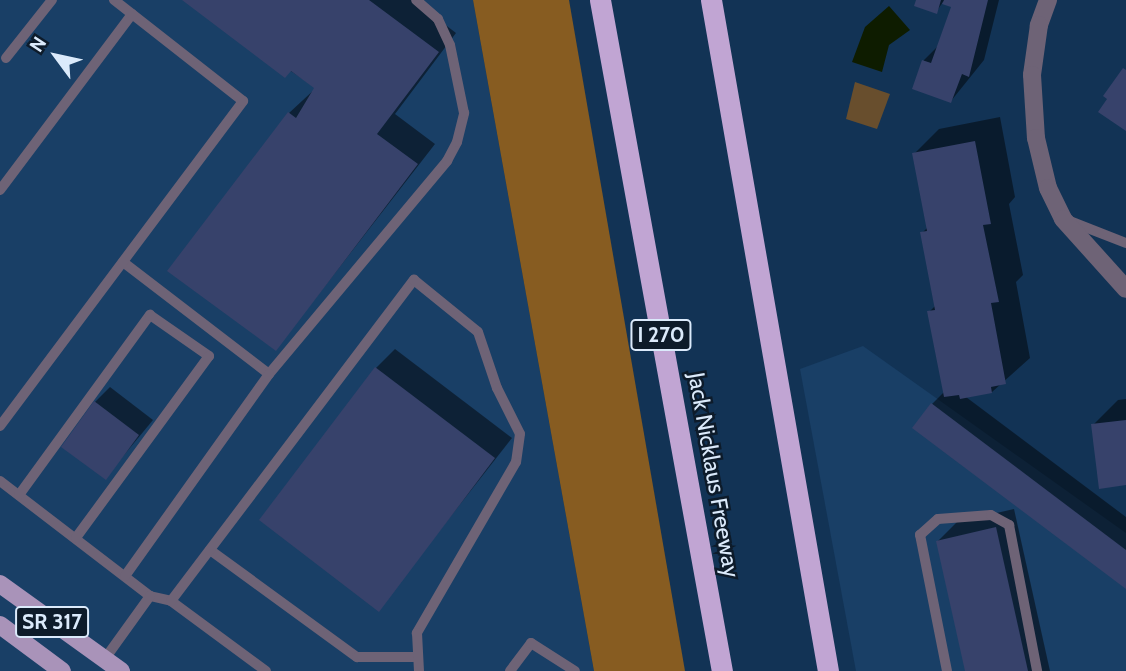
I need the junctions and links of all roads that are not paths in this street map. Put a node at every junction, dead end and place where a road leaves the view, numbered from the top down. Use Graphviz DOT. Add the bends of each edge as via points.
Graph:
graph roads {
  1 [pos="52,0"];
  2 [pos="114,0"];
  3 [pos="416,0"];
  4 [pos="600,0"];
  5 [pos="712,0"];
  6 [pos="1048,0"];
  7 [pos="132,14"];
  8 [pos="2,59"];
  9 [pos="0,190"];
  10 [pos="1063,219"];
  11 [pos="1126,243"];
  12 [pos="123,262"];
  13 [pos="1126,289"];
  14 [pos="269,374"];
  15 [pos="0,426"];
  16 [pos="0,481"];
  17 [pos="19,495"];
  18 [pos="76,538"];
  19 [pos="209,550"];
  20 [pos="125,576"];
  21 [pos="0,584"];
  22 [pos="150,596"];
  23 [pos="171,601"];
  24 [pos="0,625"];
  25 [pos="418,657"];
  26 [pos="104,660"];
  27 [pos="62,671"];
  28 [pos="121,671"];
  29 [pos="265,671"];
  30 [pos="419,671"];
  31 [pos="510,671"];
  32 [pos="575,671"];
  33 [pos="722,671"];
  34 [pos="828,671"];
  35 [pos="947,671"];
  36 [pos="1037,671"];
  1 -- 8 [label="lane"];
  2 -- 7 [label="lane"];
  3 -- 14 [label="lane" via="438,19 450,45 464,113 457,142 447,161"];
  4 -- 33 [label="highway, Jack Nicklaus Freeway / I 270"];
  5 -- 34 [label="highway"];
  6 -- 10 [label="street" via="1039,25 1032,75 1036,138 1048,188"];
  7 -- 9 [label="lane"];
  7 -- 12 [label="lane" via="243,102"];
  10 -- 11 [label="lane"];
  10 -- 13 [label="street"];
  12 -- 14 [label="lane"];
  12 -- 15 [label="lane"];
  14 -- 20 [label="lane"];
  16 -- 17 [label="lane"];
  17 -- 18 [label="lane"];
  17 -- 18 [label="lane" via="150,315 209,356"];
  18 -- 20 [label="lane"];
  19 -- 23 [label="lane"];
  19 -- 25 [label="lane" via="357,657"];
  19 -- 25 [label="lane" via="414,280 478,332 497,388 520,434 516,462 417,633"];
  20 -- 22 [label="lane"];
  21 -- 26 [label="main road, SR 317"];
  22 -- 23 [label="lane"];
  22 -- 26 [label="lane"];
  23 -- 29 [label="lane"];
  24 -- 27 [label="main road, SR 317"];
  25 -- 30 [label="lane"];
  26 -- 28 [label="main road, SR 317"];
  31 -- 32 [label="lane" via="531,642"];
  35 -- 36 [label="lane" via="920,535 938,519 991,515 1009,524"];
}
